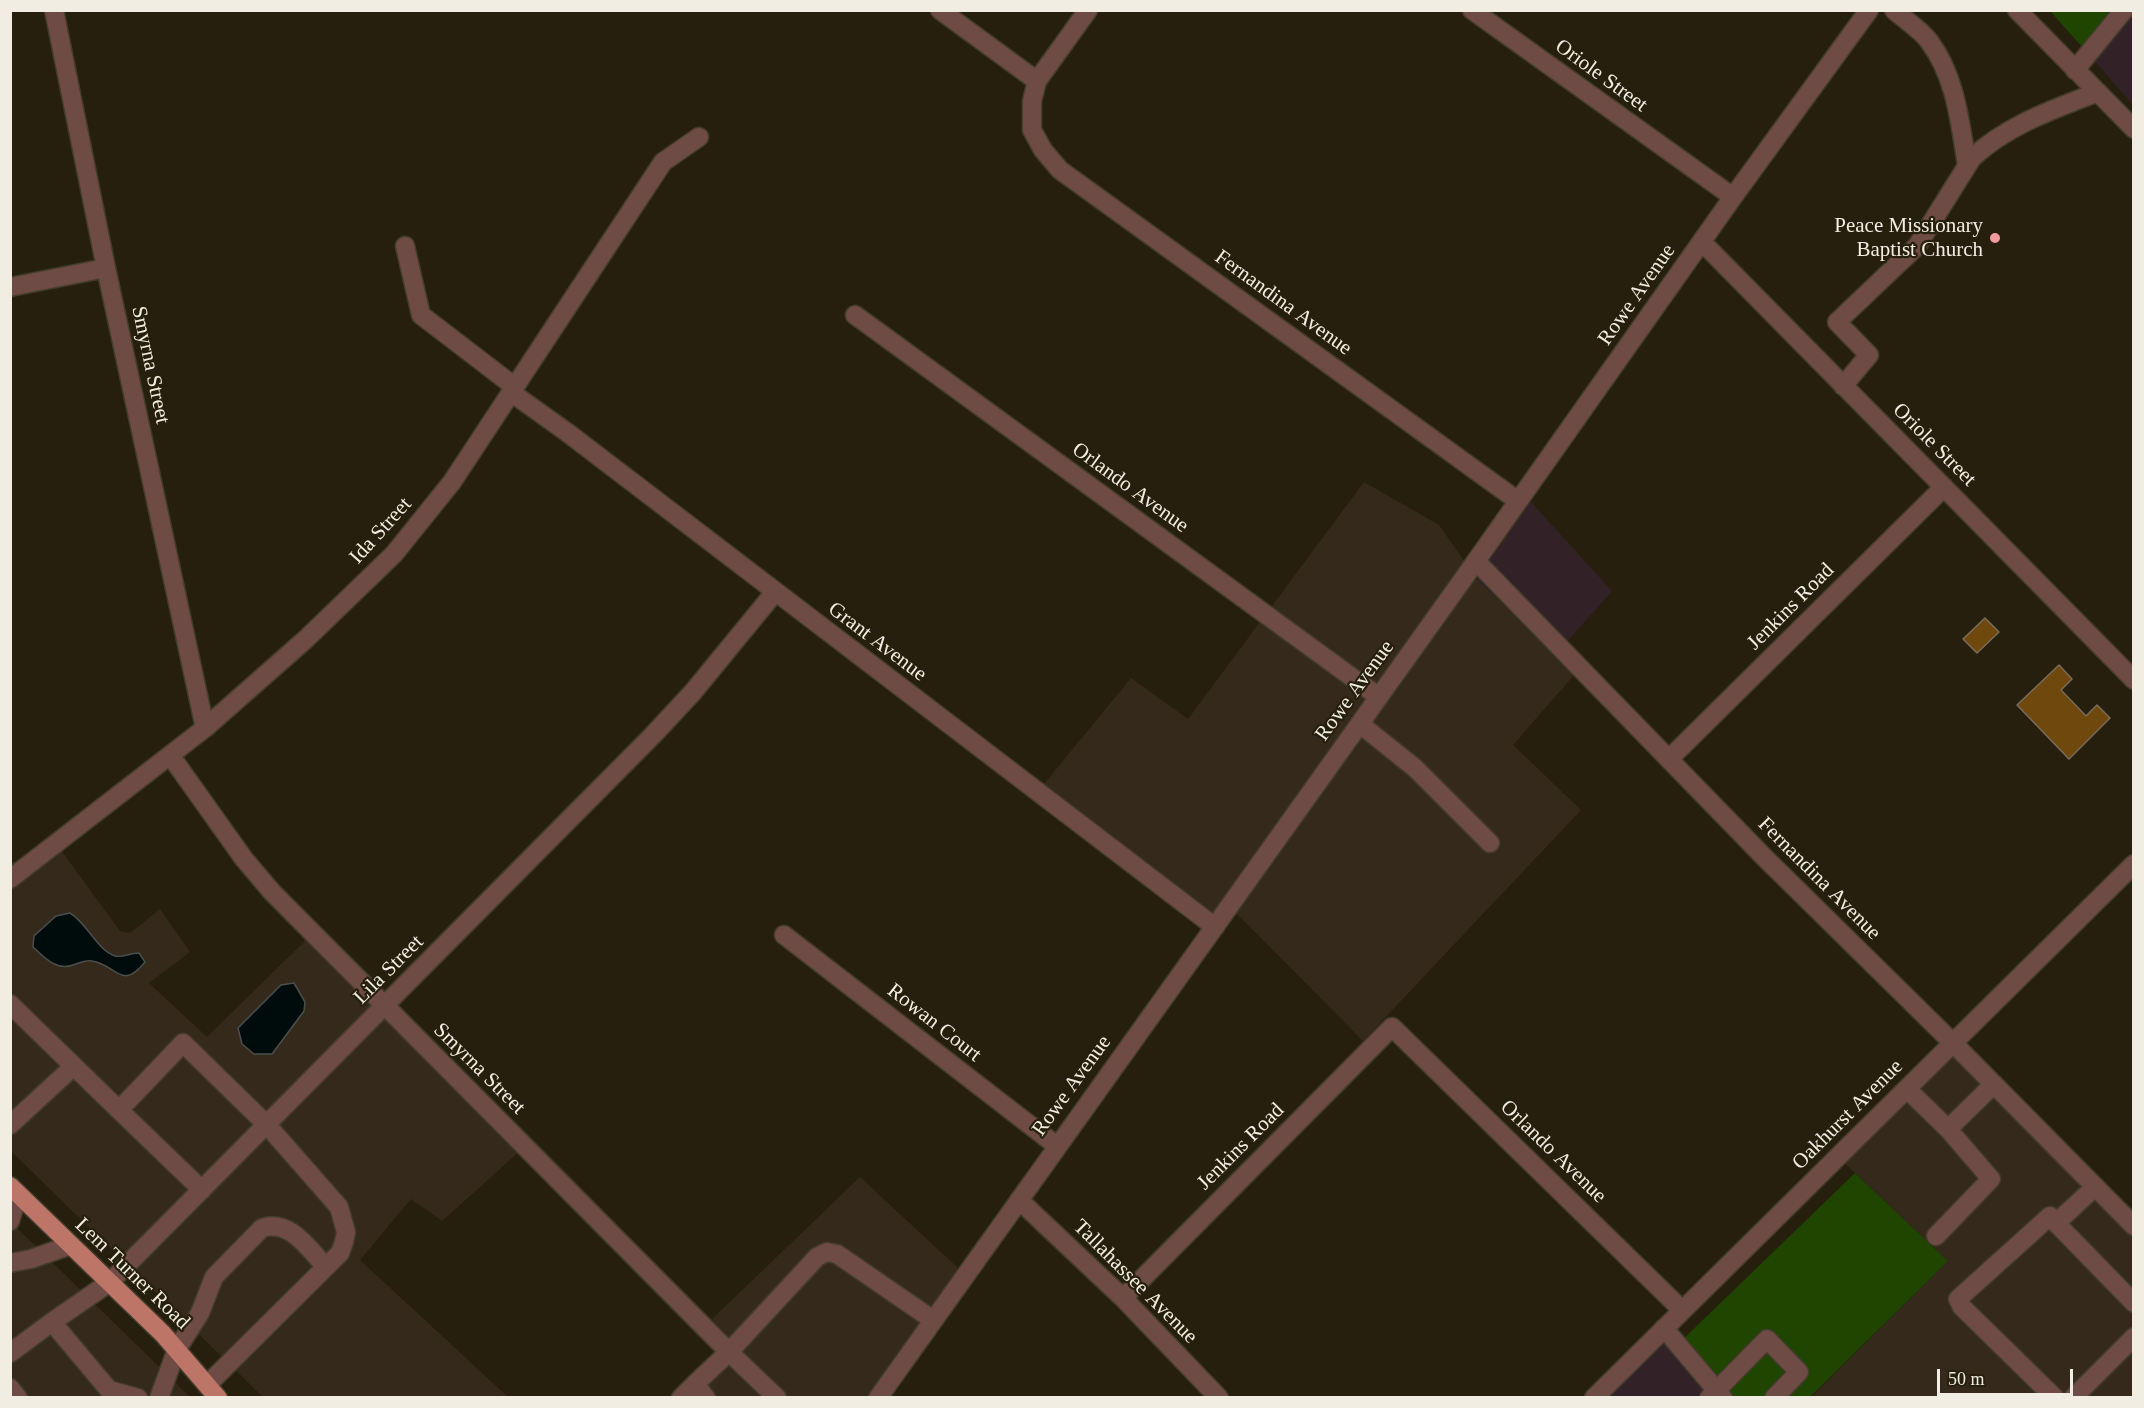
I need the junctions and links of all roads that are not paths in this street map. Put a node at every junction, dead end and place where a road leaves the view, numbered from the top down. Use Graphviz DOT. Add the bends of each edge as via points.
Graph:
graph roads {
  1 [pos="54,10"];
  2 [pos="940,10"];
  3 [pos="1088,10"];
  4 [pos="1472,10"];
  5 [pos="1869,10"];
  6 [pos="1894,10"];
  7 [pos="2017,10"];
  8 [pos="2124,10"];
  9 [pos="2075,70"];
  10 [pos="1037,81"];
  11 [pos="2098,92"];
  12 [pos="2133,129"];
  13 [pos="699,137"];
  14 [pos="1967,165"];
  15 [pos="1733,197"];
  16 [pos="1702,242"];
  17 [pos="405,246"];
  18 [pos="106,268"];
  19 [pos="10,287"];
  20 [pos="855,315"];
  21 [pos="1844,386"];
  22 [pos="513,390"];
  23 [pos="1944,487"];
  24 [pos="1518,501"];
  25 [pos="1476,561"];
  26 [pos="775,592"];
  27 [pos="2133,680"];
  28 [pos="1379,697"];
  29 [pos="1360,724"];
  30 [pos="205,728"];
  31 [pos="170,755"];
  32 [pos="1669,759"];
  33 [pos="1490,843"];
  34 [pos="2133,864"];
  35 [pos="10,879"];
  36 [pos="1215,927"];
  37 [pos="784,935"];
  38 [pos="10,1004"];
  39 [pos="385,1006"];
  40 [pos="1392,1027"];
  41 [pos="1953,1043"];
  42 [pos="74,1066"];
  43 [pos="1994,1084"];
  44 [pos="1907,1089"];
  45 [pos="119,1110"];
  46 [pos="10,1125"];
  47 [pos="267,1125"];
  48 [pos="1948,1129"];
  49 [pos="1057,1146"];
  50 [pos="2095,1187"];
  51 [pos="14,1190"];
  52 [pos="202,1190"];
  53 [pos="1019,1200"];
  54 [pos="10,1221"];
  55 [pos="2056,1223"];
  56 [pos="2133,1226"];
  57 [pos="1936,1236"];
  58 [pos="71,1245"];
  59 [pos="10,1263"];
  60 [pos="326,1267"];
  61 [pos="110,1282"];
  62 [pos="1123,1298"];
  63 [pos="2133,1303"];
  64 [pos="1682,1310"];
  65 [pos="933,1320"];
  66 [pos="52,1322"];
  67 [pos="1664,1328"];
  68 [pos="2133,1337"];
  69 [pos="177,1349"];
  70 [pos="729,1352"];
  71 [pos="10,1353"];
  72 [pos="10,1388"];
  73 [pos="213,1391"];
  74 [pos="700,1391"];
  75 [pos="108,1394"];
  76 [pos="1716,1395"];
  77 [pos="134,1397"];
  78 [pos="18,1398"];
  79 [pos="159,1398"];
  80 [pos="681,1398"];
  81 [pos="777,1398"];
  82 [pos="878,1398"];
  83 [pos="1219,1398"];
  84 [pos="1594,1398"];
  85 [pos="1774,1398"];
  86 [pos="2055,1398"];
  87 [pos="2073,1398"];
  1 -- 18 [label="street, Smyrna Street"];
  2 -- 10 [label="street"];
  3 -- 10 [label="street"];
  4 -- 15 [label="street, Oriole Street"];
  5 -- 15 [label="street, Rowe Avenue"];
  6 -- 14 [label="street" via="1929,40 1947,72 1958,106"];
  7 -- 9 [label="street"];
  8 -- 9 [label="street"];
  9 -- 11 [label="street"];
  10 -- 24 [label="street, Fernandina Avenue" via="1032,130 1060,170"];
  11 -- 12 [label="street"];
  11 -- 14 [label="street" via="2029,120 1984,147"];
  13 -- 22 [label="street, Ida Street" via="663,162"];
  14 -- 21 [label="street" via="1917,246 1837,322 1869,355"];
  15 -- 16 [label="street, Rowe Avenue"];
  16 -- 21 [label="street, Oriole Street"];
  16 -- 24 [label="street, Rowe Avenue"];
  17 -- 22 [label="street, Grant Avenue" via="421,315"];
  18 -- 19 [label="street"];
  18 -- 30 [label="street, Smyrna Street"];
  20 -- 28 [label="street, Orlando Avenue"];
  21 -- 23 [label="street, Oriole Street"];
  22 -- 26 [label="street, Grant Avenue"];
  22 -- 30 [label="street, Ida Street" via="452,482 394,554"];
  23 -- 27 [label="street, Oriole Street"];
  23 -- 32 [label="street, Jenkins Road"];
  24 -- 25 [label="street, Rowe Avenue"];
  25 -- 28 [label="street, Rowe Avenue"];
  25 -- 32 [label="street, Fernandina Avenue"];
  26 -- 36 [label="street, Grant Avenue"];
  26 -- 39 [label="street, Lila Street" via="653,735"];
  28 -- 29 [label="street, Rowe Avenue"];
  29 -- 33 [label="street" via="1415,768"];
  29 -- 36 [label="street, Rowe Avenue"];
  30 -- 31 [label="street, Ida Street"];
  31 -- 35 [label="street, Ida Street"];
  31 -- 39 [label="street, Smyrna Street" via="272,892"];
  32 -- 41 [label="street, Fernandina Avenue"];
  34 -- 41 [label="street, Oakhurst Avenue"];
  36 -- 49 [label="street, Rowe Avenue"];
  37 -- 49 [label="street, Rowan Court"];
  38 -- 42 [label="street"];
  39 -- 47 [label="street, Lila Street"];
  39 -- 70 [label="street, Smyrna Street"];
  40 -- 62 [label="street, Jenkins Road"];
  40 -- 64 [label="street, Orlando Avenue"];
  41 -- 43 [label="street, Fernandina Avenue"];
  41 -- 44 [label="street, Oakhurst Avenue"];
  42 -- 45 [label="street"];
  42 -- 46 [label="street"];
  43 -- 48 [label="street"];
  43 -- 50 [label="street, Fernandina Avenue"];
  44 -- 48 [label="street"];
  44 -- 64 [label="street, Oakhurst Avenue"];
  45 -- 47 [label="street" via="183,1043"];
  45 -- 52 [label="street"];
  47 -- 52 [label="street, Lila Street"];
  47 -- 60 [label="street" via="343,1216 344,1242 340,1253"];
  48 -- 57 [label="street" via="1990,1179"];
  49 -- 53 [label="street, Rowe Avenue"];
  50 -- 55 [label="street"];
  50 -- 56 [label="street, Fernandina Avenue"];
  51 -- 54 [label="street"];
  51 -- 58 [label="main road, Lem Turner Road"];
  52 -- 61 [label="street, Lila Street"];
  53 -- 62 [label="street, Tallahassee Avenue"];
  53 -- 65 [label="street, Rowe Avenue"];
  55 -- 63 [label="street"];
  55 -- 86 [label="street" via="2050,1216 1958,1299"];
  58 -- 59 [label="street"];
  58 -- 61 [label="main road, Lem Turner Road"];
  60 -- 69 [label="street" via="285,1227 262,1228 214,1277 200,1312"];
  60 -- 73 [label="street"];
  61 -- 66 [label="street, Lila Street"];
  61 -- 69 [label="main road, Lem Turner Road"];
  62 -- 83 [label="street, Tallahassee Avenue"];
  64 -- 67 [label="street, Oakhurst Avenue"];
  65 -- 70 [label="street" via="837,1254 827,1252 817,1257"];
  65 -- 82 [label="street, Rowe Avenue"];
  66 -- 71 [label="street, Lila Street"];
  66 -- 75 [label="street"];
  67 -- 76 [label="street"];
  67 -- 84 [label="street, Oakhurst Avenue"];
  68 -- 87 [label="street"];
  69 -- 73 [label="main road, Lem Turner Road"];
  69 -- 79 [label="street"];
  70 -- 74 [label="street"];
  70 -- 81 [label="street, Smyrna Street"];
  72 -- 78 [label="street"];
  74 -- 80 [label="street"];
  75 -- 77 [label="street"];
  76 -- 85 [label="street" via="1767,1339 1799,1372"];
}
